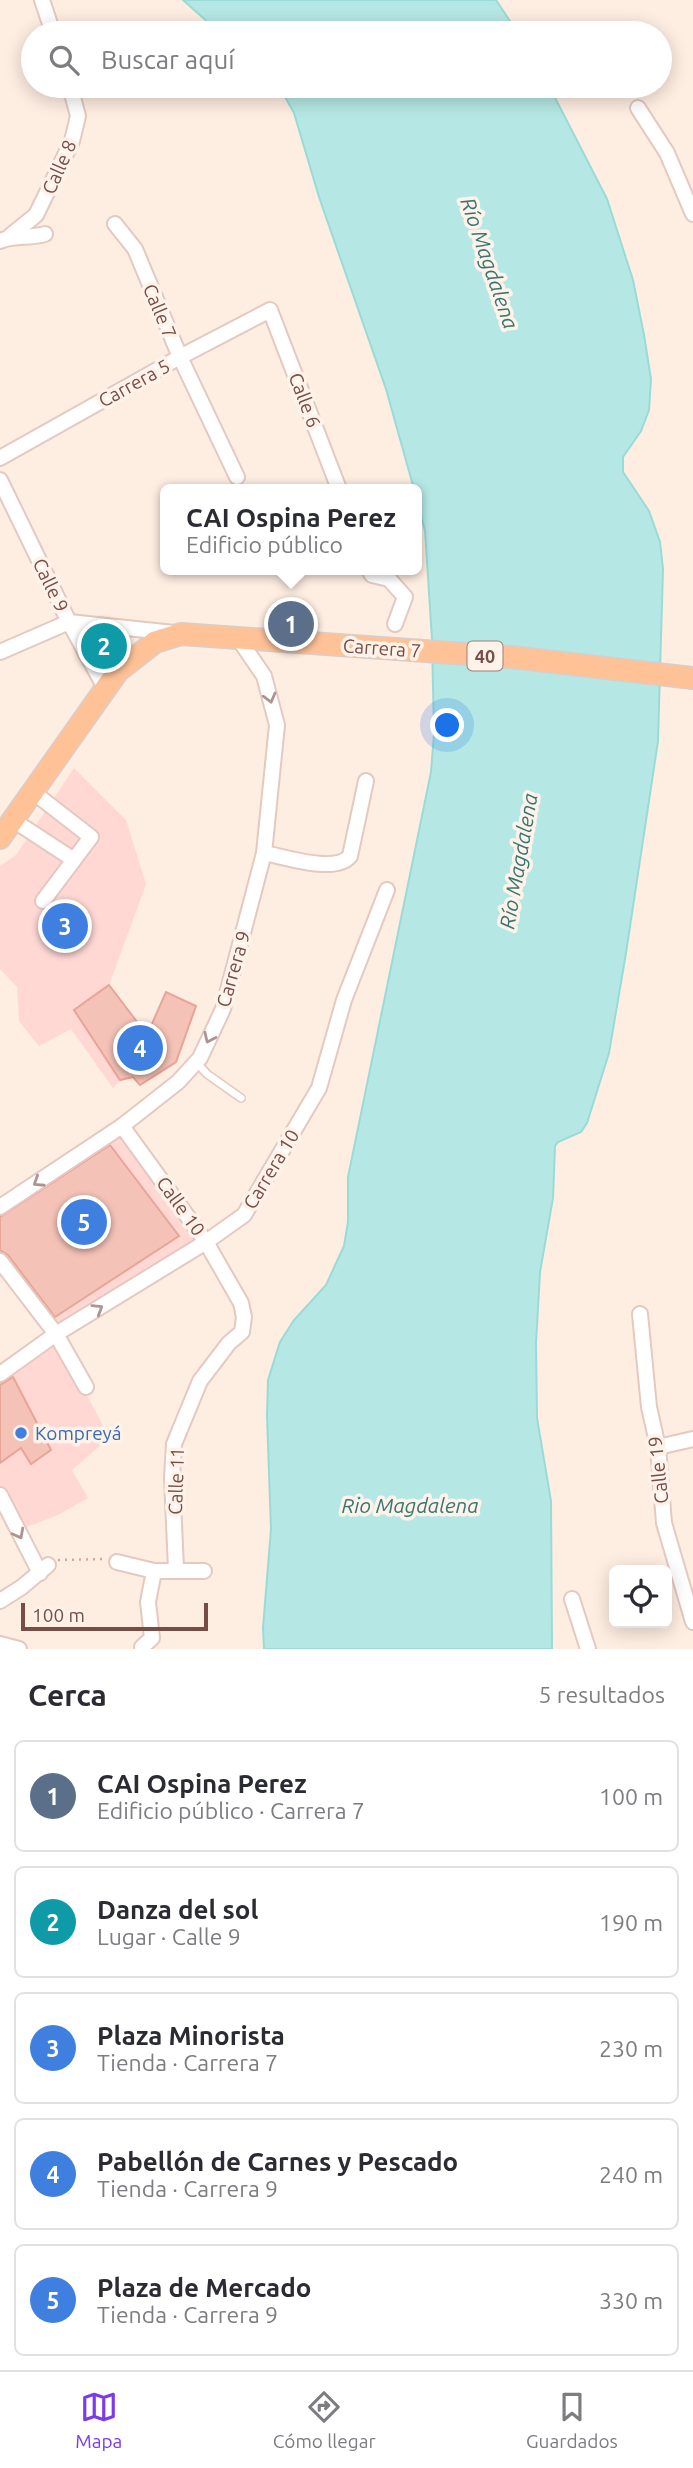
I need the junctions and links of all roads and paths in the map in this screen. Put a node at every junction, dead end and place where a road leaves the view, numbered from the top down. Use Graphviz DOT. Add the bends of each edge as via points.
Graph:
graph roads {
  1 [pos="42,0"];
  2 [pos="49,21"];
  3 [pos="73,98"];
  4 [pos="638,108"];
  5 [pos="693,214"];
  6 [pos="115,224"];
  7 [pos="44,234"];
  8 [pos="5,239"];
  9 [pos="270,310"];
  10 [pos="180,358"];
  11 [pos="0,458"];
  12 [pos="237,477"];
  13 [pos="0,480"];
  14 [pos="337,484"];
  15 [pos="372,575"];
  16 [pos="69,622"];
  17 [pos="395,624"];
  18 [pos="180,634"];
  19 [pos="238,638"];
  20 [pos="0,652"];
  21 [pos="693,678"];
  22 [pos="105,688"];
  23 [pos="366,781"];
  24 [pos="33,792"];
  25 [pos="13,820"];
  26 [pos="0,838"];
  27 [pos="264,853"];
  28 [pos="74,860"];
  29 [pos="387,890"];
  30 [pos="43,901"];
  31 [pos="196,1062"];
  32 [pos="242,1098"];
  33 [pos="122,1126"];
  34 [pos="0,1206"];
  35 [pos="206,1242"];
  36 [pos="0,1261"];
  37 [pos="234,1290"];
  38 [pos="640,1314"];
  39 [pos="56,1334"];
  40 [pos="0,1374"];
  41 [pos="86,1387"];
  42 [pos="693,1439"];
  43 [pos="658,1447"];
  44 [pos="0,1495"];
  45 [pos="117,1562"];
  46 [pos="44,1569"];
  47 [pos="176,1569"];
  48 [pos="205,1570"];
  49 [pos="155,1571"];
  50 [pos="572,1600"];
  51 [pos="0,1601"];
  52 [pos="693,1622"];
  53 [pos="0,1644"];
  54 [pos="139,1648"];
  55 [pos="19,1649"];
  56 [pos="588,1649"];
  1 -- 2 [label="street"];
  3 -- 8 [label="street, Calle 8" via="78,116 72,141 36,215"];
  4 -- 5 [label="street" via="667,153"];
  6 -- 10 [label="street, Calle 7" via="135,249"];
  7 -- 8 [label="street"];
  9 -- 10 [label="street, Carrera 5"];
  9 -- 14 [label="street, Calle 6"];
  10 -- 11 [label="street, Carrera 5"];
  10 -- 12 [label="street, Calle 7"];
  13 -- 16 [label="street, Calle 9"];
  15 -- 17 [label="street" via="388,579 405,597"];
  16 -- 18 [label="street"];
  16 -- 20 [label="street"];
  16 -- 22 [label="street, Calle 9"];
  18 -- 19 [label="main road, Carrera 7 / 40"];
  18 -- 22 [label="main road, Carrera 7 / 40" via="155,642 134,657"];
  19 -- 21 [label="main road, Carrera 7 / 40" via="511,657"];
  19 -- 27 [label="street, Carrera 9, one-way" via="264,676 277,725"];
  22 -- 24 [label="main road, Carrera 7 / 40"];
  23 -- 27 [label="street" via="345,863 332,866"];
  24 -- 25 [label="main road, Carrera 7 / 40"];
  24 -- 28 [label="street" via="91,837"];
  25 -- 26 [label="main road, Carrera 7 / 40"];
  25 -- 28 [label="street"];
  27 -- 31 [label="street, Carrera 9, one-way" via="223,1009"];
  28 -- 30 [label="street"];
  29 -- 35 [label="street, Carrera 10" via="344,1000 319,1087 244,1215"];
  31 -- 32 [label="lane"];
  31 -- 33 [label="street, Carrera 9"];
  33 -- 34 [label="street, Carrera 9, one-way"];
  33 -- 35 [label="street, Calle 10"];
  35 -- 37 [label="street, Calle 10"];
  39 -- 35 [label="street, Carrera 10, one-way"];
  36 -- 39 [label="street"];
  37 -- 47 [label="street, Calle 11" via="244,1317 242,1332 200,1381 174,1444"];
  38 -- 43 [label="street, Calle 19" via="649,1407"];
  39 -- 40 [label="street, Carrera 10"];
  39 -- 41 [label="street"];
  42 -- 43 [label="street"];
  43 -- 52 [label="street, Calle 19" via="664,1523"];
  44 -- 46 [label="street, one-way"];
  45 -- 46 [label="path" via="59,1559"];
  45 -- 49 [label="street"];
  46 -- 51 [label="street"];
  47 -- 48 [label="street"];
  47 -- 49 [label="street"];
  49 -- 54 [label="street" via="148,1602 152,1638"];
  50 -- 56 [label="street"];
  53 -- 55 [label="street"];
}
